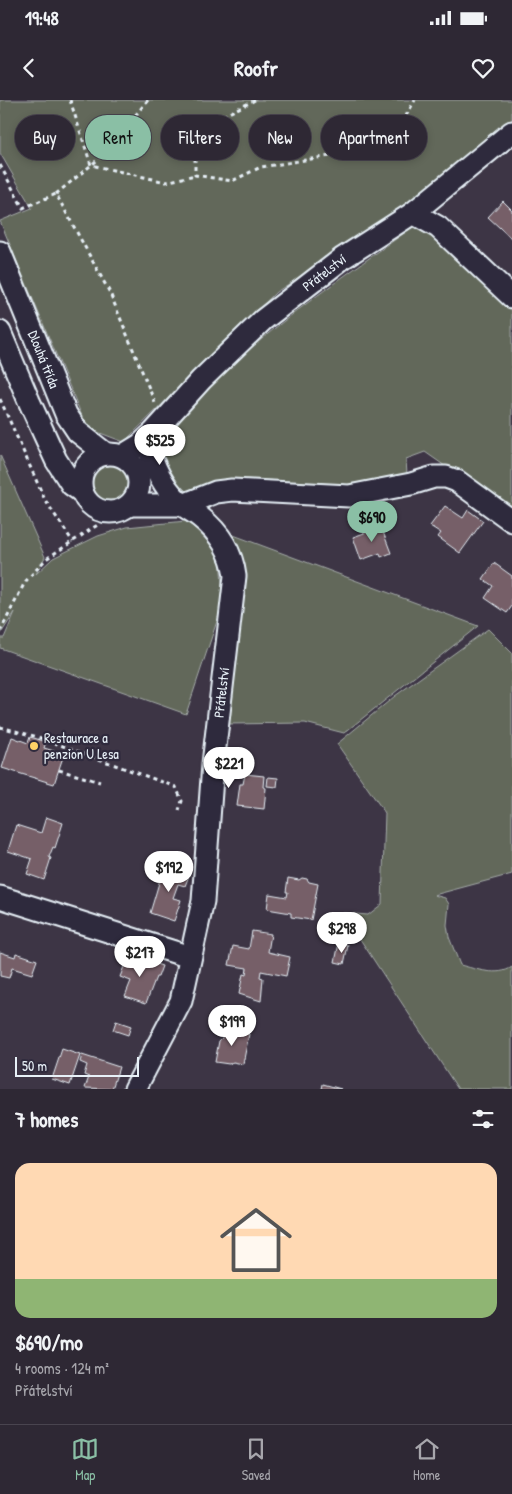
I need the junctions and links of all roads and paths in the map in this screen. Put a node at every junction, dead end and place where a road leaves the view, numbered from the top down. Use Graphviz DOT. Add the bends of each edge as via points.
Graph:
graph roads {
  1 [pos="70,100"];
  2 [pos="148,100"];
  3 [pos="255,100"];
  4 [pos="415,100"];
  5 [pos="512,132"];
  6 [pos="0,165"];
  7 [pos="91,165"];
  8 [pos="194,175"];
  9 [pos="56,194"];
  10 [pos="413,213"];
  11 [pos="0,252"];
  12 [pos="511,293"];
  13 [pos="0,332"];
  14 [pos="0,399"];
  15 [pos="151,442"];
  16 [pos="126,464"];
  17 [pos="168,488"];
  18 [pos="82,492"];
  19 [pos="130,505"];
  20 [pos="183,505"];
  21 [pos="103,512"];
  22 [pos="512,521"];
  23 [pos="73,542"];
  24 [pos="0,632"];
  25 [pos="0,727"];
  26 [pos="59,770"];
  27 [pos="100,782"];
  28 [pos="179,810"];
  29 [pos="0,897"];
  30 [pos="190,957"];
  31 [pos="134,1089"];
  1 -- 7 [label="path"];
  2 -- 7 [label="path"];
  3 -- 8 [label="path" via="220,117 196,150"];
  4 -- 8 [label="path" via="398,130 374,149 261,167 232,181"];
  5 -- 10 [label="street, Přátelství"];
  6 -- 9 [label="path" via="23,208"];
  7 -- 8 [label="path" via="166,182"];
  7 -- 9 [label="path"];
  9 -- 15 [label="path" via="110,293 155,402"];
  10 -- 12 [label="street" via="438,227"];
  10 -- 15 [label="street, Přátelství" via="343,258 263,320 201,380"];
  11 -- 16 [label="street, Dlouhá třída" via="66,414 78,432"];
  13 -- 18 [label="street" via="56,460 72,485"];
  14 -- 23 [label="path" via="45,500"];
  15 -- 16 [label="street, Přátelství" via="140,445"];
  15 -- 17 [label="street, Přátelství" via="157,474"];
  16 -- 17 [label="street, Přátelství"];
  16 -- 18 [label="street, Přátelství" via="96,457 83,472"];
  16 -- 19 [label="street" via="140,484"];
  17 -- 20 [label="street, Přátelství"];
  18 -- 21 [label="street" via="86,501"];
  19 -- 20 [label="street"];
  19 -- 21 [label="street" via="119,511"];
  20 -- 22 [label="street" via="216,492 232,490 349,496 446,477 457,481"];
  20 -- 30 [label="street, Přátelství" via="220,537 235,576 213,764 203,901"];
  21 -- 23 [label="path" via="98,524"];
  23 -- 24 [label="path" via="46,559 25,582"];
  25 -- 28 [label="path" via="176,787 182,801"];
  26 -- 27 [label="path"];
  29 -- 30 [label="street"];
  30 -- 31 [label="street, Přátelství" via="181,1001"];
}
